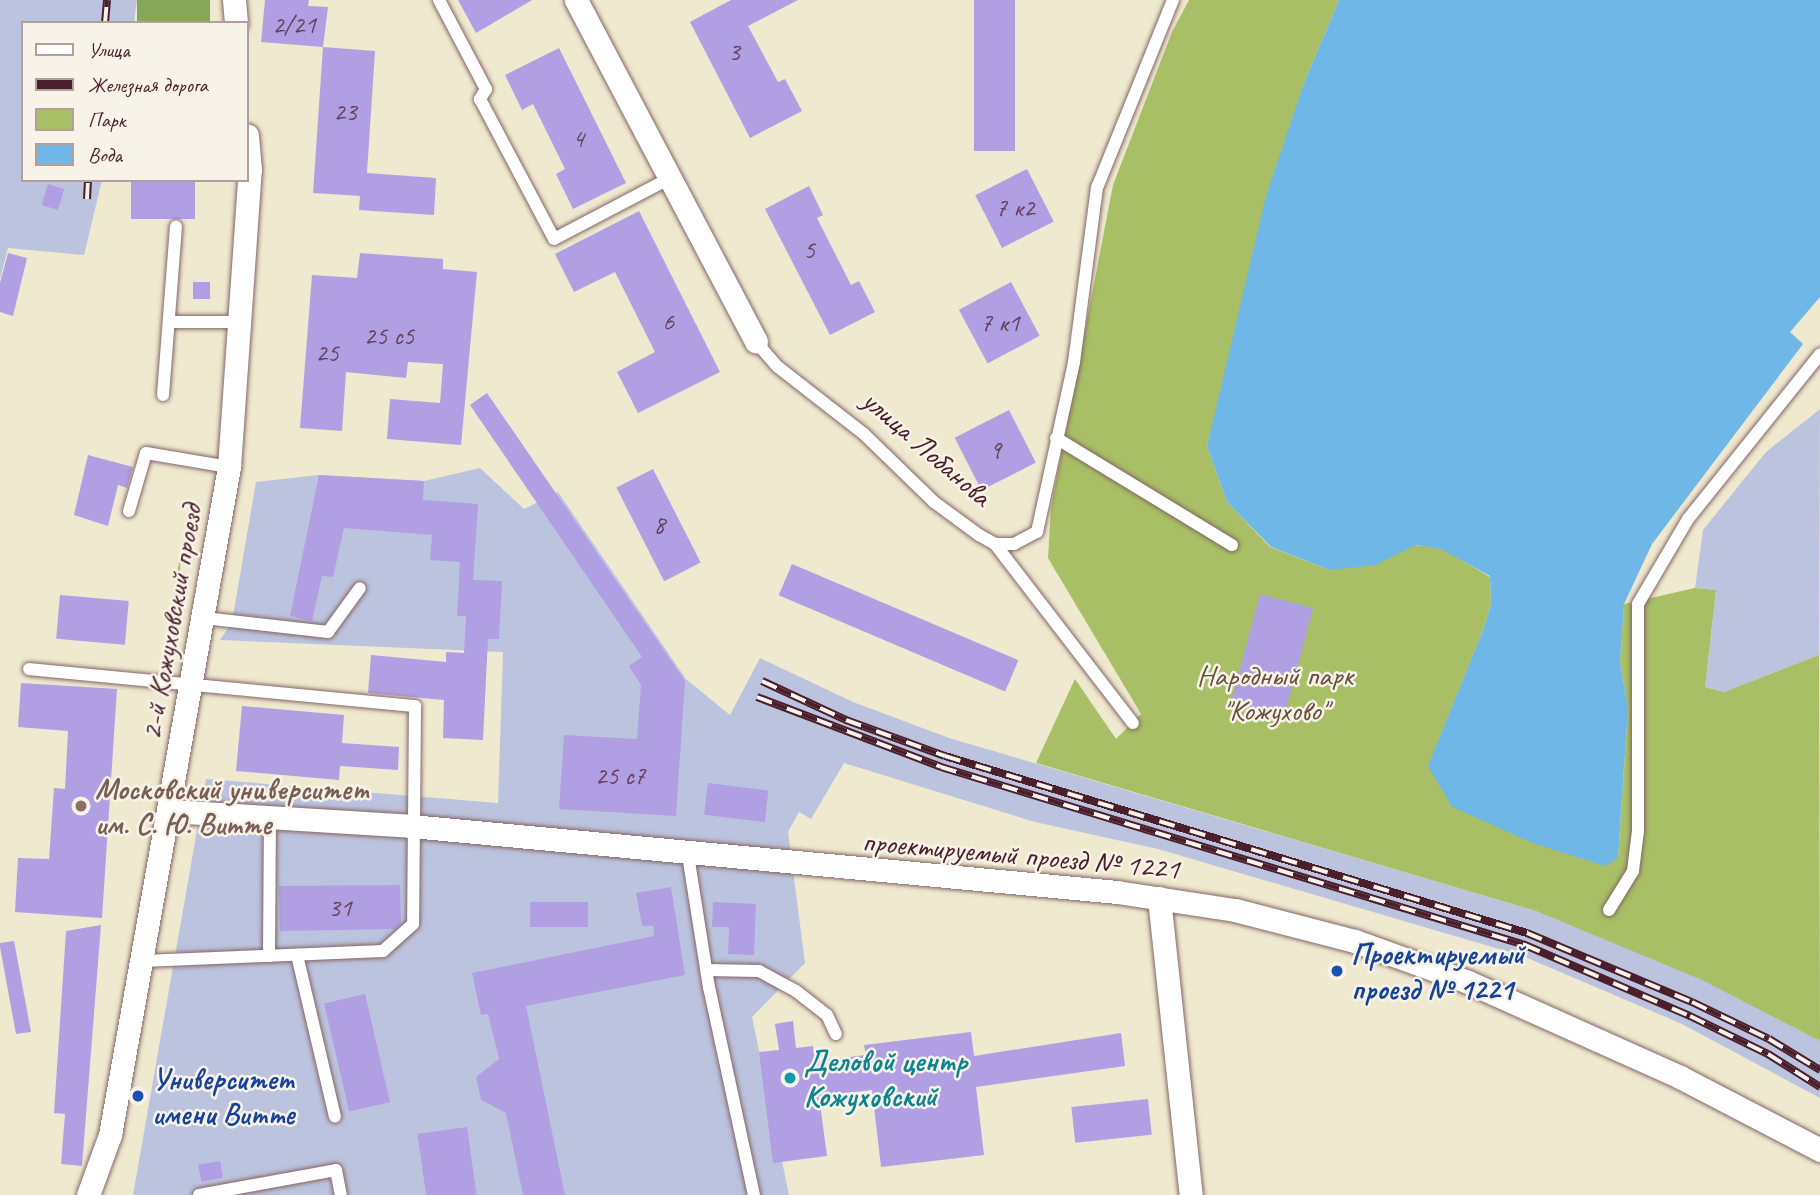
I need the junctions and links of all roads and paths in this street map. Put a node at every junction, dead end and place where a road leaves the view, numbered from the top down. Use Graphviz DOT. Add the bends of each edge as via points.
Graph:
graph roads {
  1 [pos="234,0"];
  2 [pos="439,0"];
  3 [pos="576,0"];
  4 [pos="1173,0"];
  5 [pos="236,21"];
  6 [pos="248,147"];
  7 [pos="670,178"];
  8 [pos="176,226"];
  9 [pos="169,322"];
  10 [pos="241,322"];
  11 [pos="756,342"];
  12 [pos="1820,354"];
  13 [pos="163,395"];
  14 [pos="1056,438"];
  15 [pos="229,467"];
  16 [pos="129,511"];
  17 [pos="995,544"];
  18 [pos="1232,545"];
  19 [pos="360,588"];
  20 [pos="204,618"];
  21 [pos="29,669"];
  22 [pos="192,687"];
  23 [pos="1133,723"];
  24 [pos="169,811"];
  25 [pos="270,817"];
  26 [pos="411,826"];
  27 [pos="688,855"];
  28 [pos="1159,898"];
  29 [pos="1609,910"];
  30 [pos="297,955"];
  31 [pos="269,956"];
  32 [pos="143,961"];
  33 [pos="707,970"];
  34 [pos="836,1034"];
  35 [pos="335,1117"];
  36 [pos="1820,1150"];
  37 [pos="88,1195"];
  38 [pos="199,1195"];
  39 [pos="341,1195"];
  40 [pos="754,1195"];
  41 [pos="1191,1195"];
  1 -- 5 [label="street"];
  2 -- 7 [label="lane" via="486,89 480,99 554,239"];
  3 -- 7 [label="street, улица Лобанова"];
  4 -- 14 [label="lane, улица Лобанова" via="1097,188 1074,362"];
  6 -- 10 [label="street, 2-й Кожуховский проезд"];
  7 -- 11 [label="street, улица Лобанова"];
  8 -- 9 [label="lane"];
  9 -- 10 [label="lane"];
  9 -- 13 [label="lane"];
  10 -- 15 [label="street, 2-й Кожуховский проезд"];
  11 -- 17 [label="lane, улица Лобанова" via="778,367 864,434 934,502"];
  12 -- 29 [label="lane" via="1688,519 1638,604 1638,831 1633,871"];
  14 -- 17 [label="lane, улица Лобанова" via="1037,532 1014,544"];
  14 -- 18 [label="lane"];
  15 -- 16 [label="lane" via="146,453"];
  15 -- 20 [label="street, 2-й Кожуховский проезд"];
  17 -- 23 [label="lane"];
  19 -- 20 [label="lane" via="328,632"];
  20 -- 22 [label="street, 2-й Кожуховский проезд"];
  21 -- 22 [label="lane"];
  22 -- 24 [label="street, 2-й Кожуховский проезд"];
  22 -- 26 [label="lane" via="415,706"];
  24 -- 25 [label="street, проектируемый проезд № 1221"];
  24 -- 32 [label="street, 2-й Кожуховский проезд"];
  25 -- 26 [label="street, проектируемый проезд № 1221"];
  25 -- 31 [label="lane"];
  26 -- 27 [label="street, проектируемый проезд № 1221"];
  26 -- 30 [label="lane" via="413,924 383,951"];
  27 -- 28 [label="street, проектируемый проезд № 1221"];
  27 -- 33 [label="lane"];
  28 -- 36 [label="street, проектируемый проезд № 1221" via="1287,923 1408,958 1680,1077"];
  28 -- 41 [label="street"];
  30 -- 31 [label="lane"];
  30 -- 35 [label="lane"];
  31 -- 32 [label="lane"];
  32 -- 37 [label="street, 2-й Кожуховский проезд" via="110,1135"];
  33 -- 34 [label="lane" via="759,971 827,1015"];
  33 -- 40 [label="lane"];
  38 -- 39 [label="lane" via="336,1170"];
}
